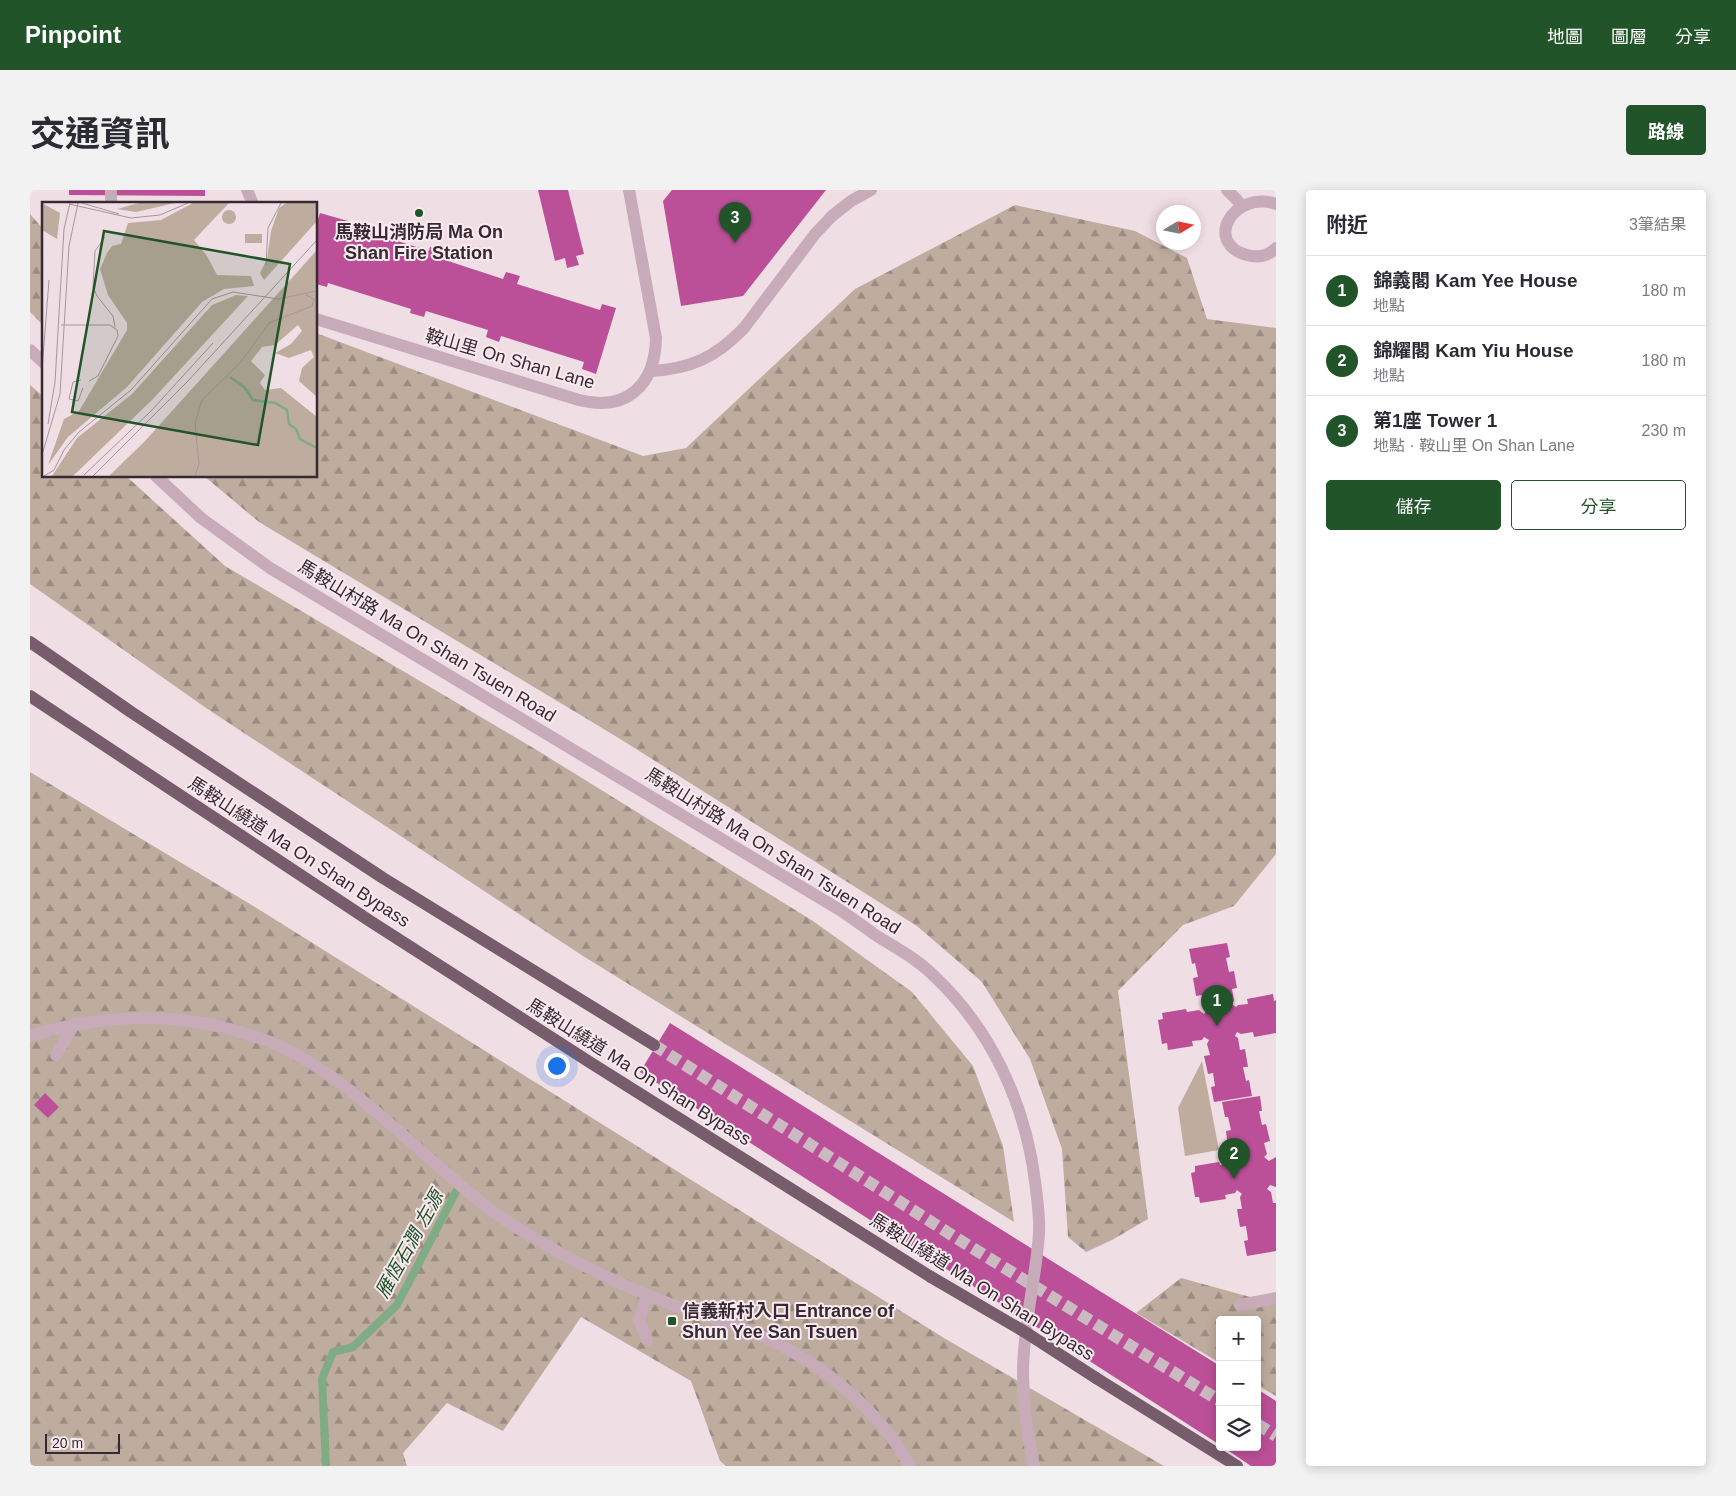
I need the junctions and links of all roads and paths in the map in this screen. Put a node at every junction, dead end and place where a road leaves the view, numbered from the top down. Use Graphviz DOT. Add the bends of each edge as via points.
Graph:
graph roads {
  1 [pos="248,190"];
  2 [pos="629,190"];
  3 [pos="870,190"];
  4 [pos="1227,190"];
  5 [pos="1238,201"];
  6 [pos="252,202"];
  7 [pos="1276,204"];
  8 [pos="1276,248"];
  9 [pos="318,320"];
  10 [pos="30,350"];
  11 [pos="42,361"];
  12 [pos="651,370"];
  13 [pos="158,478"];
  14 [pos="30,642"];
  15 [pos="30,696"];
  16 [pos="75,1023"];
  17 [pos="30,1036"];
  18 [pos="654,1045"];
  19 [pos="56,1055"];
  20 [pos="647,1295"];
  21 [pos="1276,1298"];
  22 [pos="1240,1305"];
  23 [pos="646,1340"];
  24 [pos="910,1466"];
  25 [pos="1034,1466"];
  26 [pos="1237,1466"];
  1 -- 6 [label="street"];
  2 -- 12 [label="street, 鞍山里 On Shan Lane" via="656,338"];
  3 -- 12 [label="street" via="832,216 815,234 732,341 686,366"];
  4 -- 5 [label="street"];
  5 -- 7 [label="street" via="1258,196 1269,198"];
  5 -- 8 [label="street" via="1226,218 1227,234 1234,248 1252,257 1263,256"];
  9 -- 12 [label="street, 鞍山里 On Shan Lane" via="593,404 621,400 644,383"];
  10 -- 11 [label="street"];
  13 -- 25 [label="street, 馬鞍山村路 Ma On Shan Tsuen Road" via="201,518 270,568 840,910 907,954 949,991 978,1028 1003,1069 1030,1147 1039,1232 1023,1371 1026,1432"];
  14 -- 18 [label="main road, 馬鞍山繞道 Ma On Shan Bypass" via="383,878"];
  15 -- 26 [label="main road, 馬鞍山繞道 Ma On Shan Bypass, bridge" via="592,1063"];
  16 -- 17 [label="street"];
  16 -- 19 [label="street"];
  16 -- 20 [label="street" via="128,1018 206,1023 281,1046 352,1092 494,1212 591,1270"];
  20 -- 23 [label="street" via="639,1320"];
  20 -- 24 [label="street" via="767,1339 820,1369 873,1415"];
  21 -- 22 [label="street"];
}
